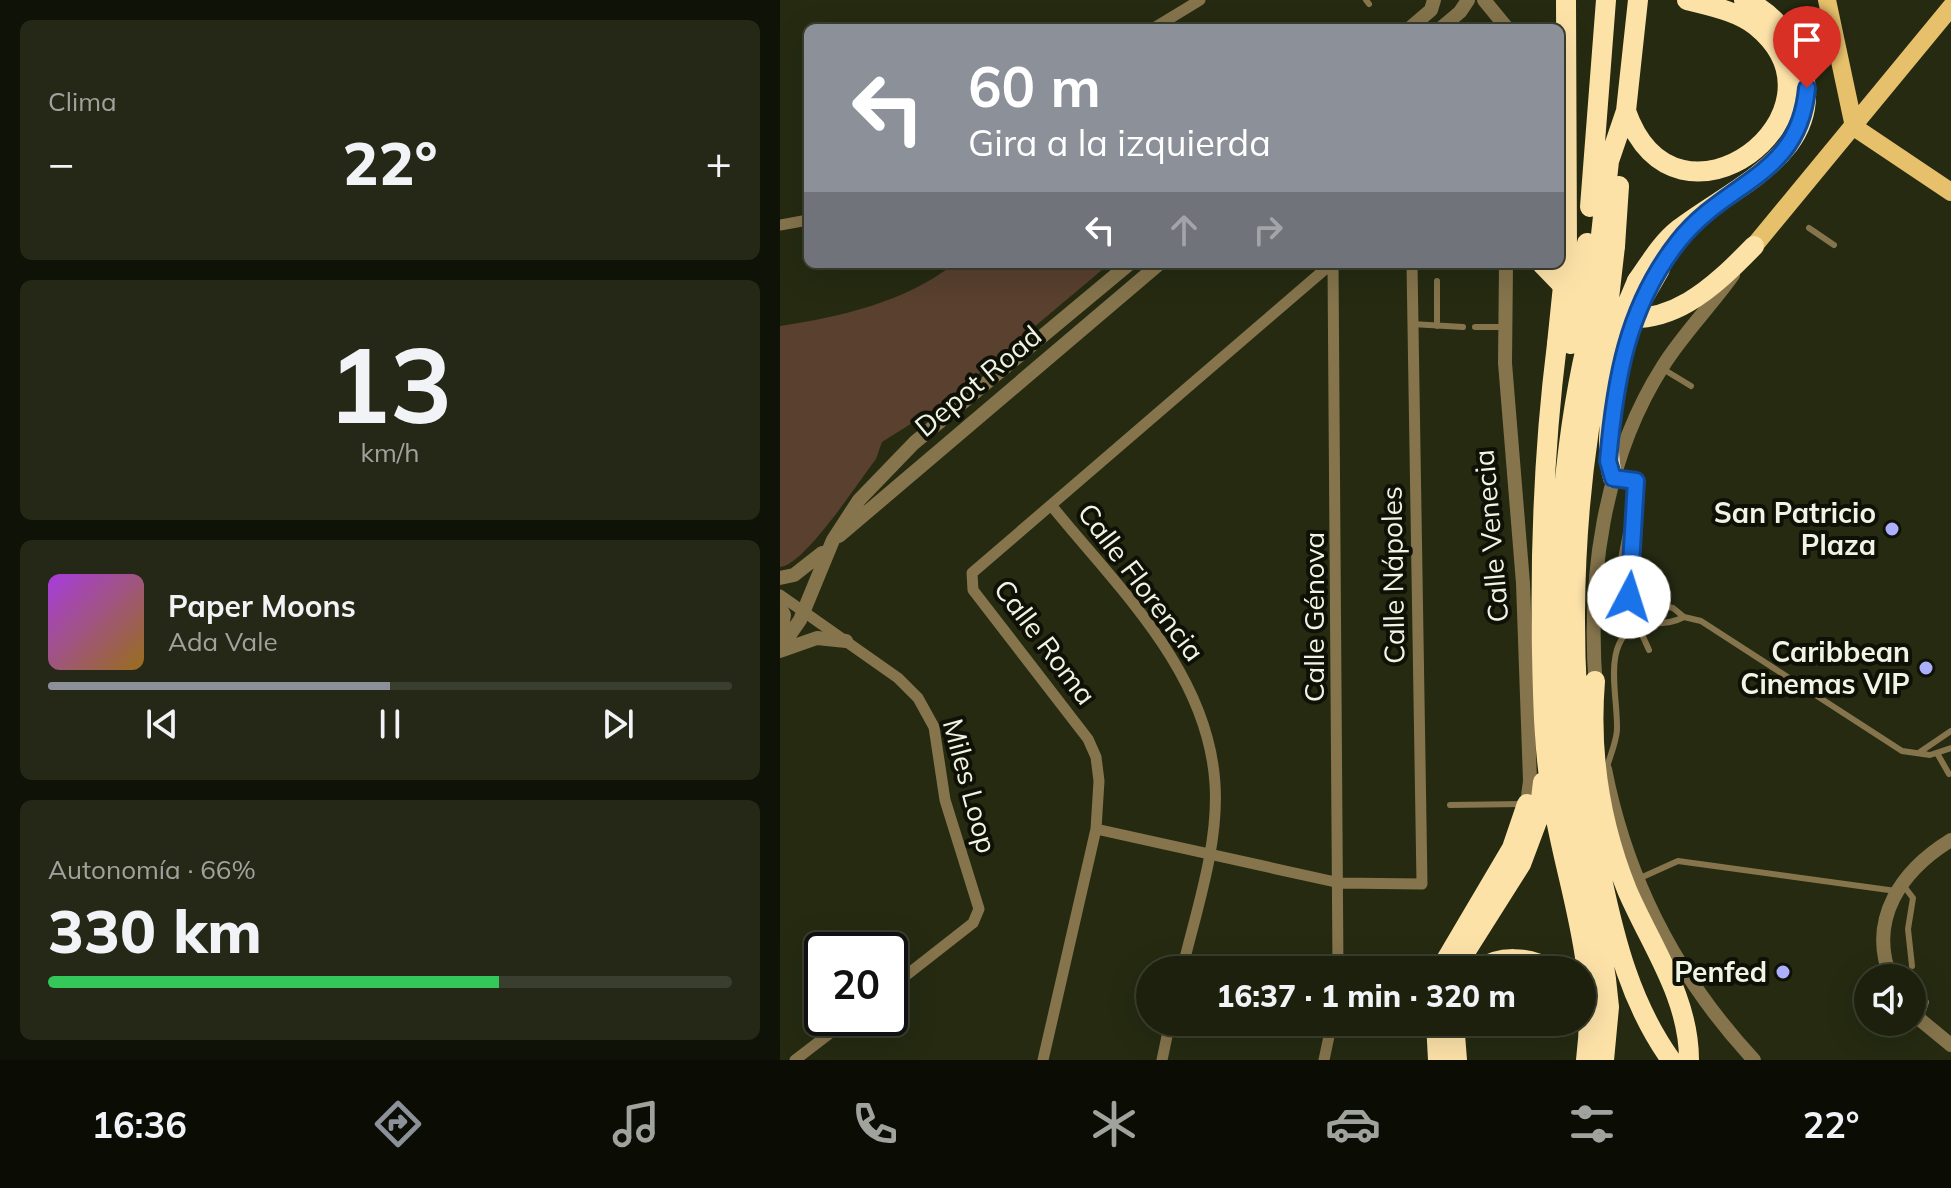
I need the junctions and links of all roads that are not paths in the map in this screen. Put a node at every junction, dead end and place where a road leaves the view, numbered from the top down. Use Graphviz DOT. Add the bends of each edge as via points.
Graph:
graph roads {
  1 [pos="1200,0"];
  2 [pos="1434,0"];
  3 [pos="1468,0"];
  4 [pos="1484,0"];
  5 [pos="1565,0"];
  6 [pos="1606,0"];
  7 [pos="1638,0"];
  8 [pos="1687,0"];
  9 [pos="1744,0"];
  10 [pos="1827,0"];
  11 [pos="1951,7"];
  12 [pos="1161,24"];
  13 [pos="1415,24"];
  14 [pos="1446,24"];
  15 [pos="1504,24"];
  16 [pos="1556,24"];
  17 [pos="1626,111"];
  18 [pos="1854,127"];
  19 [pos="1951,192"];
  20 [pos="804,221"];
  21 [pos="780,225"];
  22 [pos="1809,228"];
  23 [pos="1592,245"];
  24 [pos="1834,245"];
  25 [pos="1754,246"];
  26 [pos="1124,268"];
  27 [pos="1154,268"];
  28 [pos="1327,268"];
  29 [pos="1332,268"];
  30 [pos="1412,268"];
  31 [pos="1506,268"];
  32 [pos="1545,268"];
  33 [pos="1437,281"];
  34 [pos="1639,292"];
  35 [pos="1089,296"];
  36 [pos="1102,311"];
  37 [pos="1412,324"];
  38 [pos="1437,326"];
  39 [pos="1463,327"];
  40 [pos="1475,327"];
  41 [pos="1505,327"];
  42 [pos="1579,347"];
  43 [pos="1662,368"];
  44 [pos="1691,386"];
  45 [pos="1613,478"];
  46 [pos="1633,500"];
  47 [pos="1051,505"];
  48 [pos="833,540"];
  49 [pos="780,578"];
  50 [pos="780,595"];
  51 [pos="780,607"];
  52 [pos="803,611"];
  53 [pos="1684,617"];
  54 [pos="1641,621"];
  55 [pos="1626,630"];
  56 [pos="780,641"];
  57 [pos="846,641"];
  58 [pos="780,650"];
  59 [pos="1649,650"];
  60 [pos="1595,681"];
  61 [pos="1951,731"];
  62 [pos="1951,738"];
  63 [pos="1936,745"];
  64 [pos="1951,748"];
  65 [pos="1913,754"];
  66 [pos="1937,754"];
  67 [pos="1547,759"];
  68 [pos="1606,771"];
  69 [pos="1949,774"];
  70 [pos="1527,804"];
  71 [pos="1450,805"];
  72 [pos="1096,829"];
  73 [pos="1951,840"];
  74 [pos="1209,854"];
  75 [pos="1636,880"];
  76 [pos="1340,883"];
  77 [pos="1898,887"];
  78 [pos="1185,956"];
  79 [pos="1338,956"];
  80 [pos="1448,956"];
  81 [pos="1463,956"];
  82 [pos="1885,964"];
  83 [pos="1912,964"];
  84 [pos="908,974"];
  85 [pos="1926,1026"];
  86 [pos="826,1036"];
  87 [pos="1167,1036"];
  88 [pos="1329,1036"];
  89 [pos="1428,1036"];
  90 [pos="1436,1036"];
  91 [pos="1455,1036"];
  92 [pos="1585,1036"];
  93 [pos="1951,1045"];
  94 [pos="1437,1058"];
  95 [pos="1592,1059"];
  96 [pos="795,1060"];
  97 [pos="1043,1060"];
  98 [pos="1162,1060"];
  99 [pos="1324,1060"];
  100 [pos="1457,1060"];
  101 [pos="1671,1060"];
  102 [pos="1689,1060"];
  103 [pos="1754,1060"];
  1 -- 12 [label="street"];
  2 -- 13 [label="street"];
  3 -- 14 [label="street"];
  4 -- 15 [label="street"];
  5 -- 16 [label="highway"];
  5 -- 23 [label="highway"];
  6 -- 23 [label="highway"];
  7 -- 17 [label="highway"];
  8 -- 17 [label="highway" via="1738,15 1769,40 1780,58 1785,98 1771,136 1740,162 1700,171 1671,163 1645,146"];
  9 -- 34 [label="highway" via="1773,19 1791,40 1807,88 1798,133 1778,160 1668,239"];
  10 -- 18 [label="main road"];
  11 -- 18 [label="main road"];
  17 -- 23 [label="highway"];
  18 -- 19 [label="main road"];
  18 -- 25 [label="main road"];
  20 -- 21 [label="street"];
  22 -- 24 [label="lane"];
  23 -- 42 [label="highway, bridge"];
  23 -- 42 [label="highway, bridge"];
  25 -- 32 [label="highway" via="1724,277 1682,307 1637,318 1589,306"];
  25 -- 43 [label="street"];
  26 -- 35 [label="street, Depot Road"];
  27 -- 36 [label="street, Depot Road"];
  28 -- 47 [label="street, Calle Roma"];
  29 -- 76 [label="street, Calle Génova"];
  30 -- 37 [label="street, Calle Nápoles"];
  31 -- 41 [label="street, Calle Venecia"];
  33 -- 38 [label="lane"];
  34 -- 42 [label="highway, bridge" via="1614,336"];
  34 -- 45 [label="highway" via="1609,449"];
  35 -- 36 [label="lane"];
  35 -- 48 [label="street, Depot Road" via="914,443 859,500"];
  36 -- 48 [label="street, Depot Road"];
  37 -- 38 [label="lane"];
  37 -- 76 [label="street, Calle Nápoles" via="1422,884"];
  38 -- 39 [label="lane"];
  40 -- 41 [label="lane"];
  41 -- 70 [label="street, Calle Venecia" via="1508,436 1523,583"];
  42 -- 67 [label="highway" via="1553,375 1542,503"];
  42 -- 95 [label="highway" via="1560,549 1562,707 1569,795 1606,979 1608,1030"];
  42 -- 101 [label="highway" via="1586,453 1577,552 1580,758 1609,913 1628,980"];
  43 -- 44 [label="lane"];
  43 -- 45 [label="street" via="1633,419"];
  45 -- 46 [label="lane" via="1636,481"];
  45 -- 60 [label="street" via="1596,584"];
  46 -- 53 [label="lane" via="1629,597 1673,608"];
  46 -- 54 [label="lane" via="1615,605 1618,615"];
  47 -- 72 [label="street, Calle Roma" via="972,573 973,590 1088,739 1099,781"];
  47 -- 74 [label="street, Calle Florencia" via="1186,680 1201,714 1215,785"];
  48 -- 49 [label="street" via="815,562"];
  48 -- 52 [label="street, Depot Road"];
  50 -- 52 [label="street, Miles Loop"];
  51 -- 56 [label="street"];
  52 -- 57 [label="street, Miles Loop"];
  52 -- 58 [label="street, Depot Road"];
  53 -- 54 [label="lane" via="1670,624"];
  53 -- 65 [label="lane" via="1701,621"];
  54 -- 55 [label="lane"];
  55 -- 59 [label="lane" via="1640,630"];
  55 -- 68 [label="lane" via="1615,651 1617,734"];
  57 -- 58 [label="street" via="817,638"];
  57 -- 84 [label="street, Miles Loop" via="908,688 934,727 945,800 979,909 973,923"];
  60 -- 68 [label="street"];
  60 -- 102 [label="highway" via="1591,745 1606,828 1627,890 1686,1019"];
  61 -- 63 [label="lane"];
  62 -- 63 [label="lane"];
  63 -- 65 [label="lane"];
  63 -- 66 [label="lane"];
  64 -- 66 [label="lane"];
  65 -- 66 [label="lane"];
  66 -- 69 [label="lane"];
  67 -- 81 [label="highway" via="1539,816 1521,864"];
  67 -- 95 [label="highway" via="1588,958"];
  68 -- 75 [label="street"];
  70 -- 71 [label="lane"];
  70 -- 80 [label="highway" via="1512,848"];
  72 -- 74 [label="street"];
  72 -- 97 [label="street, Calle Roma"];
  73 -- 77 [label="street" via="1918,862"];
  74 -- 76 [label="street"];
  74 -- 78 [label="street, Calle Florencia"];
  75 -- 77 [label="lane" via="1678,861"];
  75 -- 103 [label="street" via="1682,970"];
  76 -- 79 [label="street, Calle Génova"];
  77 -- 82 [label="street" via="1886,923"];
  77 -- 83 [label="lane" via="1913,898 1908,929"];
  85 -- 93 [label="street"];
  86 -- 96 [label="street"];
  87 -- 98 [label="street"];
  88 -- 99 [label="street"];
  89 -- 94 [label="highway"];
  90 -- 94 [label="highway"];
  91 -- 100 [label="highway"];
  92 -- 95 [label="highway"];
}
